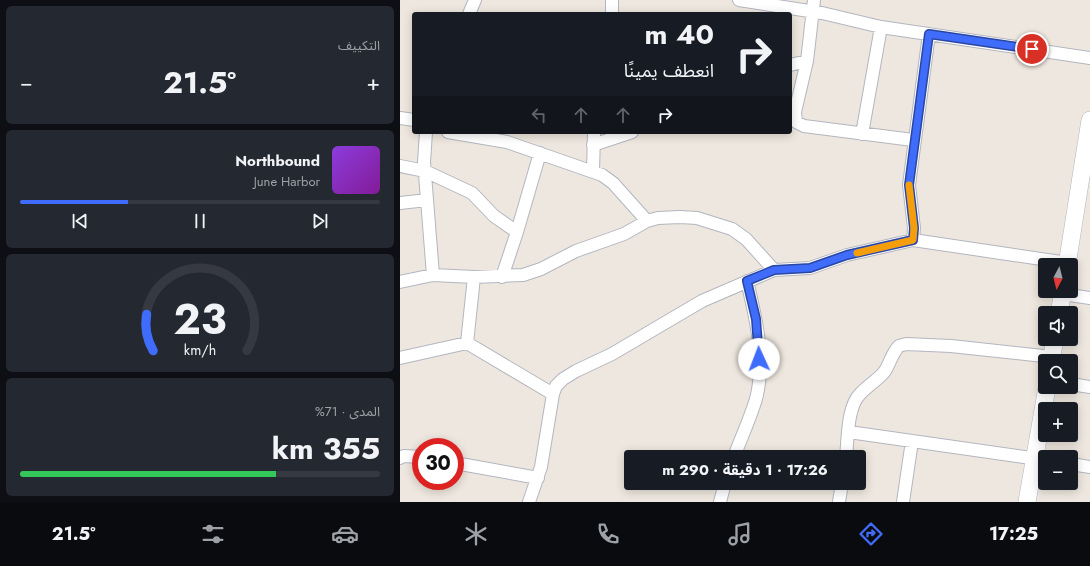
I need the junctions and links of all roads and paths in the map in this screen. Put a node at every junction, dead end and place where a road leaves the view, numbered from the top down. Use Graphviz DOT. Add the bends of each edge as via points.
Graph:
graph roads {
  1 [pos="475,0"];
  2 [pos="612,0"];
  3 [pos="739,0"];
  4 [pos="813,6"];
  5 [pos="470,12"];
  6 [pos="612,12"];
  7 [pos="881,27"];
  8 [pos="929,34"];
  9 [pos="1090,58"];
  10 [pos="807,61"];
  11 [pos="792,65"];
  12 [pos="1090,126"];
  13 [pos="426,134"];
  14 [pos="460,134"];
  15 [pos="594,134"];
  16 [pos="626,134"];
  17 [pos="862,134"];
  18 [pos="914,140"];
  19 [pos="593,145"];
  20 [pos="540,153"];
  21 [pos="400,166"];
  22 [pos="425,171"];
  23 [pos="593,172"];
  24 [pos="427,200"];
  25 [pos="400,203"];
  26 [pos="647,221"];
  27 [pos="517,232"];
  28 [pos="913,240"];
  29 [pos="1068,258"];
  30 [pos="1038,259"];
  31 [pos="774,270"];
  32 [pos="433,275"];
  33 [pos="474,277"];
  34 [pos="502,277"];
  35 [pos="747,281"];
  36 [pos="400,282"];
  37 [pos="1078,295"];
  38 [pos="1090,298"];
  39 [pos="467,343"];
  40 [pos="1038,357"];
  41 [pos="400,358"];
  42 [pos="1078,385"];
  43 [pos="1090,387"];
  44 [pos="553,394"];
  45 [pos="1046,394"];
  46 [pos="849,432"];
  47 [pos="912,441"];
  48 [pos="737,450"];
  49 [pos="847,450"];
  50 [pos="1041,450"];
  51 [pos="412,456"];
  52 [pos="400,458"];
  53 [pos="1038,459"];
  54 [pos="464,465"];
  55 [pos="1078,465"];
  56 [pos="1038,466"];
  57 [pos="1090,467"];
  58 [pos="538,478"];
  59 [pos="723,490"];
  60 [pos="841,490"];
  61 [pos="529,502"];
  62 [pos="720,502"];
  63 [pos="839,502"];
  64 [pos="903,502"];
  65 [pos="1027,502"];
  1 -- 5 [label="street"];
  2 -- 6 [label="street"];
  3 -- 4 [label="street"];
  4 -- 7 [label="street"];
  4 -- 10 [label="street"];
  7 -- 8 [label="street"];
  7 -- 17 [label="street"];
  8 -- 9 [label="street"];
  8 -- 18 [label="street"];
  10 -- 11 [label="street"];
  10 -- 17 [label="street" via="795,112 796,122 804,126"];
  12 -- 29 [label="main road"];
  13 -- 22 [label="street"];
  14 -- 20 [label="street" via="507,142"];
  15 -- 19 [label="street"];
  16 -- 19 [label="street"];
  17 -- 18 [label="street"];
  18 -- 28 [label="street" via="909,185"];
  19 -- 23 [label="street"];
  20 -- 23 [label="street"];
  20 -- 27 [label="street"];
  21 -- 22 [label="street"];
  22 -- 24 [label="street"];
  22 -- 27 [label="street" via="472,193 494,216"];
  23 -- 26 [label="street" via="612,183"];
  24 -- 25 [label="street"];
  24 -- 32 [label="street"];
  26 -- 31 [label="street" via="658,218 697,218 732,228 746,239"];
  26 -- 34 [label="street" via="624,234 576,251 541,269 523,275"];
  27 -- 34 [label="street"];
  28 -- 30 [label="street"];
  28 -- 31 [label="street" via="847,255 810,268"];
  31 -- 35 [label="street"];
  32 -- 33 [label="street"];
  32 -- 36 [label="street"];
  33 -- 34 [label="street"];
  33 -- 39 [label="street"];
  35 -- 44 [label="street" via="702,301 612,354 576,371 563,379"];
  35 -- 48 [label="street" via="756,319 759,378 753,409"];
  37 -- 38 [label="street"];
  39 -- 41 [label="street"];
  39 -- 44 [label="street"];
  40 -- 46 [label="street" via="950,346 899,346 886,370 859,394 853,404"];
  42 -- 43 [label="street"];
  44 -- 58 [label="street"];
  45 -- 50 [label="main road"];
  46 -- 47 [label="street"];
  46 -- 49 [label="street"];
  47 -- 53 [label="street"];
  47 -- 64 [label="street"];
  51 -- 52 [label="street"];
  54 -- 58 [label="street"];
  55 -- 57 [label="street"];
  56 -- 65 [label="main road"];
  58 -- 61 [label="street"];
  59 -- 62 [label="street"];
  60 -- 63 [label="street"];
}
